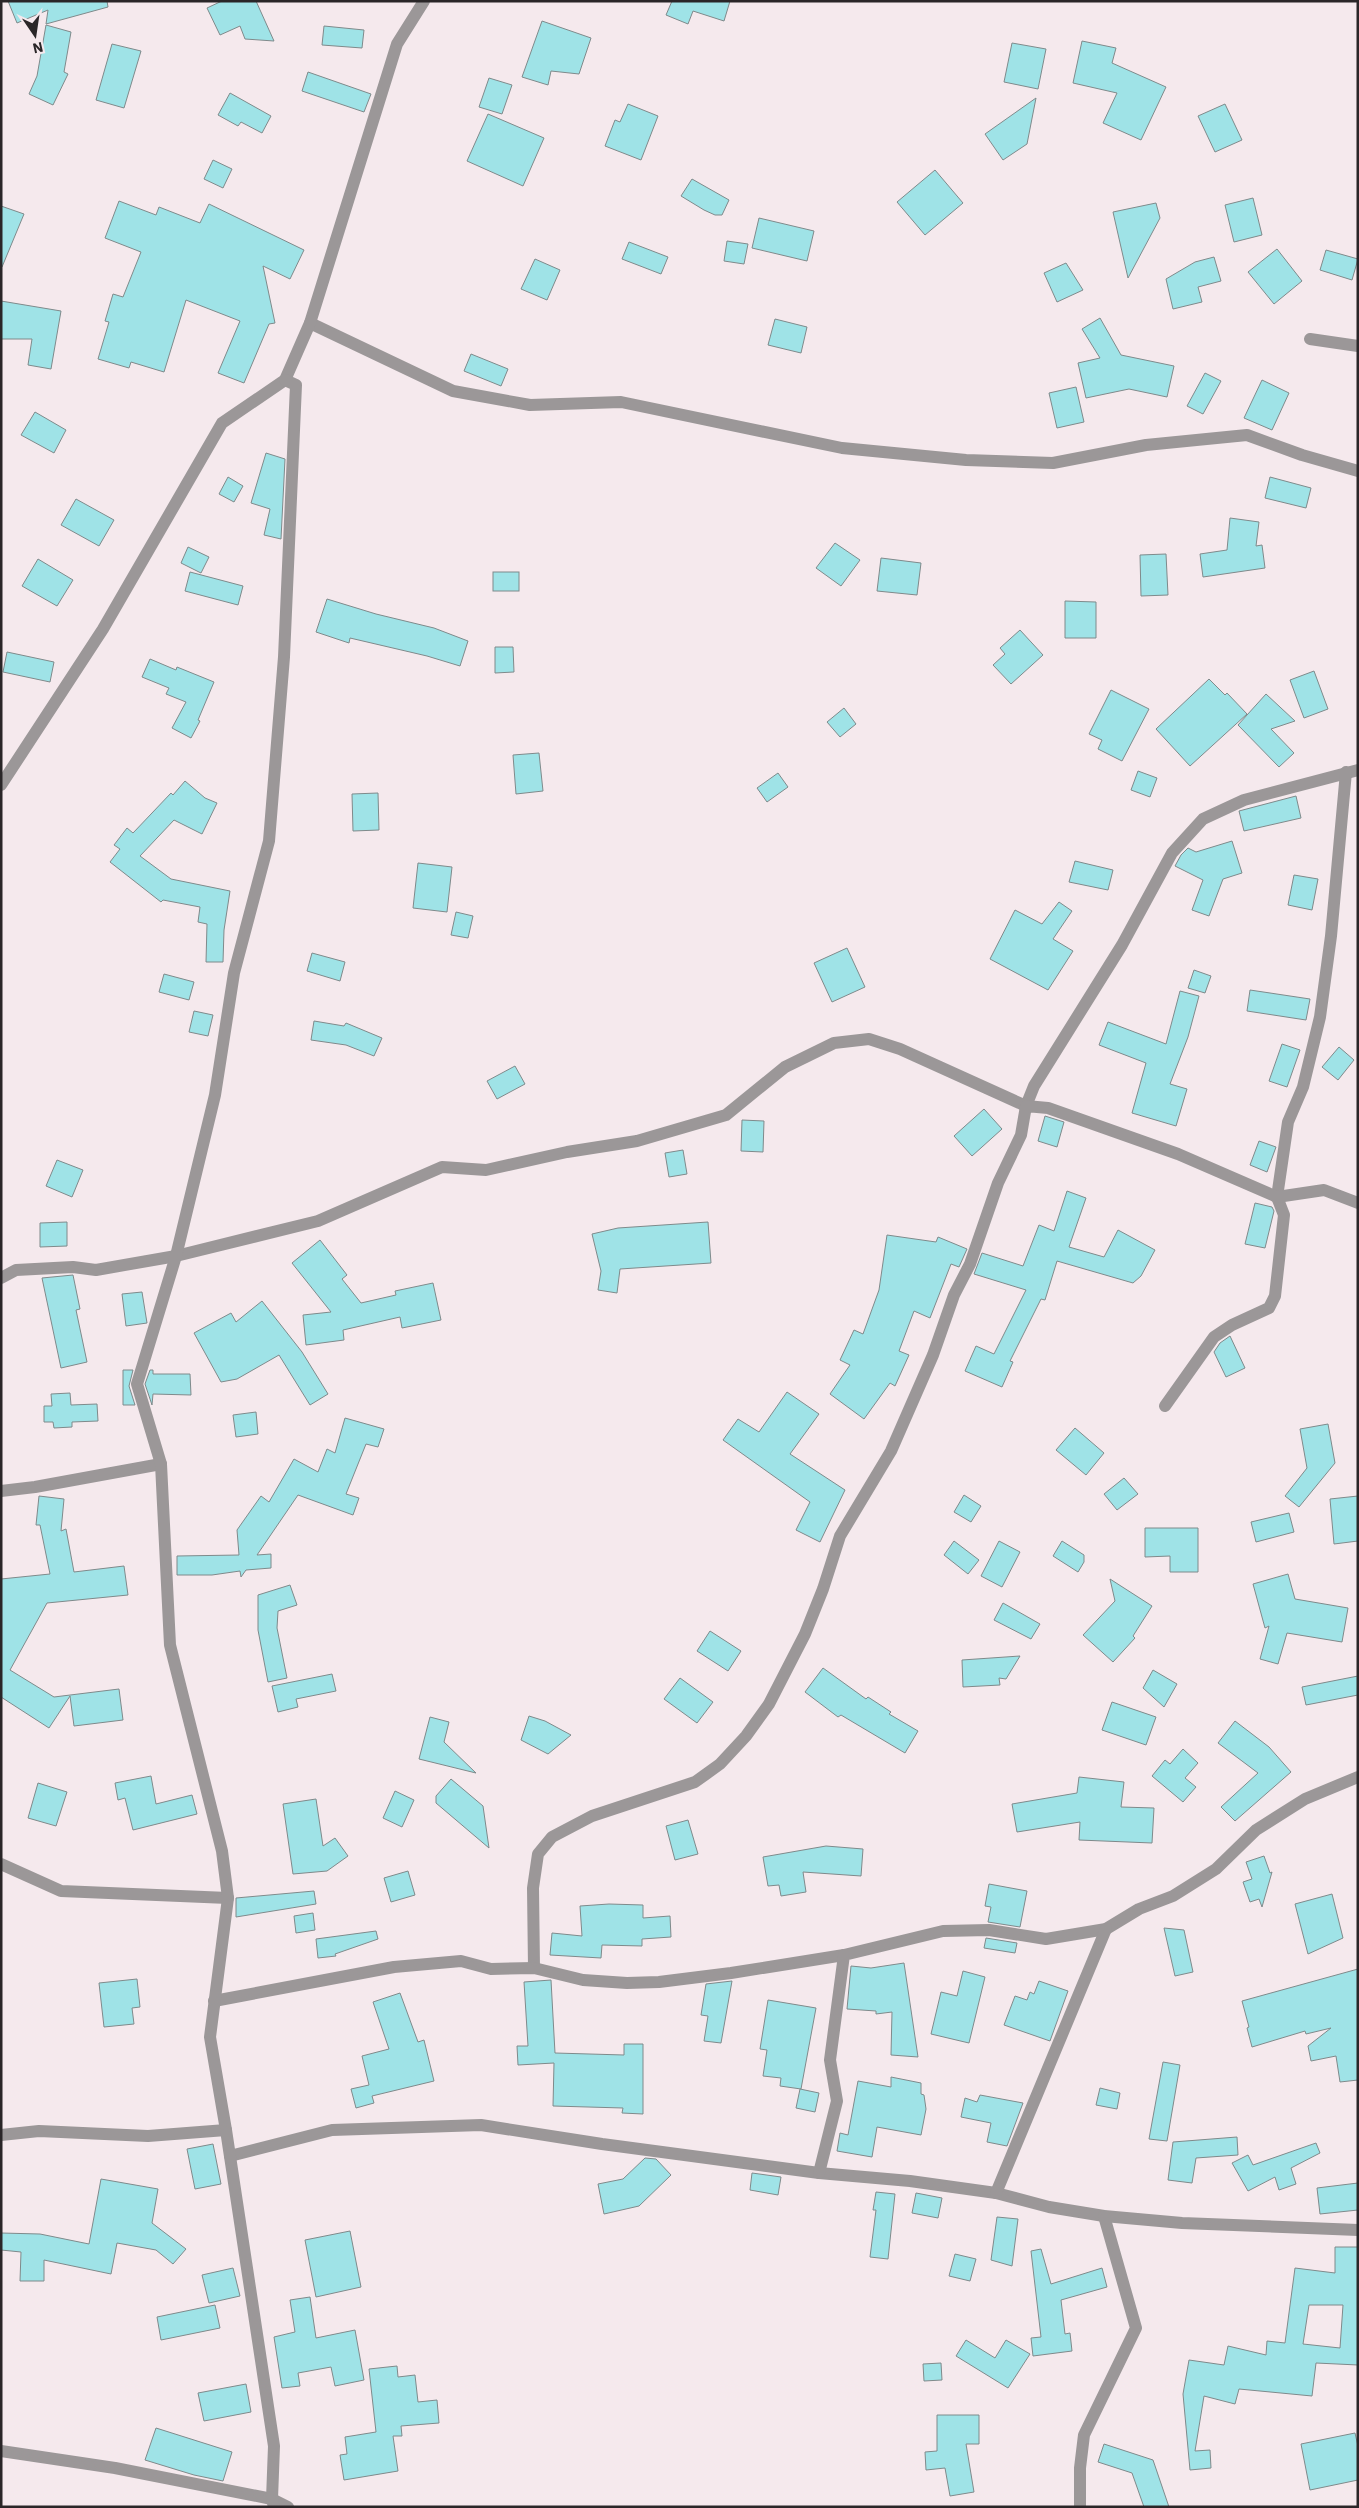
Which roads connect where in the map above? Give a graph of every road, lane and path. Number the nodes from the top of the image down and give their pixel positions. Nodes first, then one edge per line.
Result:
1 (424, 1) edge
2 (310, 323) junction
3 (1310, 339) dead end
4 (1358, 346) edge
5 (284, 380) junction
6 (1358, 470) edge
7 (1352, 771) edge
8 (1, 785) edge
9 (1026, 1106) junction
10 (1277, 1197) junction
11 (1358, 1203) edge
12 (176, 1256) junction
13 (1, 1278) edge
14 (1165, 1406) dead end
15 (161, 1464) junction
16 (1, 1490) edge
17 (1358, 1777) edge
18 (1, 1864) edge
19 (228, 1898) junction
20 (1106, 1929) junction
21 (844, 1955) junction
22 (534, 1968) junction
23 (214, 2001) junction
24 (226, 2130) junction
25 (1, 2135) edge
26 (230, 2156) junction
27 (819, 2173) junction
28 (996, 2193) junction
29 (1104, 2216) junction
30 (1358, 2230) edge
31 (1, 2451) edge
32 (273, 2503) edge
33 (288, 2507) edge
34 (1080, 2507) edge

1 - 2 street
2 - 5 street
2 - 6 street
3 - 4 street
5 - 8 street
5 - 12 street
7 - 9 street
7 - 10 street
9 - 10 street
9 - 12 street
9 - 22 street
10 - 11 street
10 - 14 street
12 - 13 street
12 - 15 street
15 - 16 street
15 - 19 street
17 - 20 street
18 - 19 street
19 - 23 street
20 - 21 street
20 - 28 street
21 - 22 street
21 - 27 street
22 - 23 street
23 - 24 street
24 - 25 street
24 - 26 street
26 - 27 street
26 - 32 street
27 - 28 street
28 - 29 street
29 - 30 street
29 - 34 street
31 - 32 street
32 - 33 street

